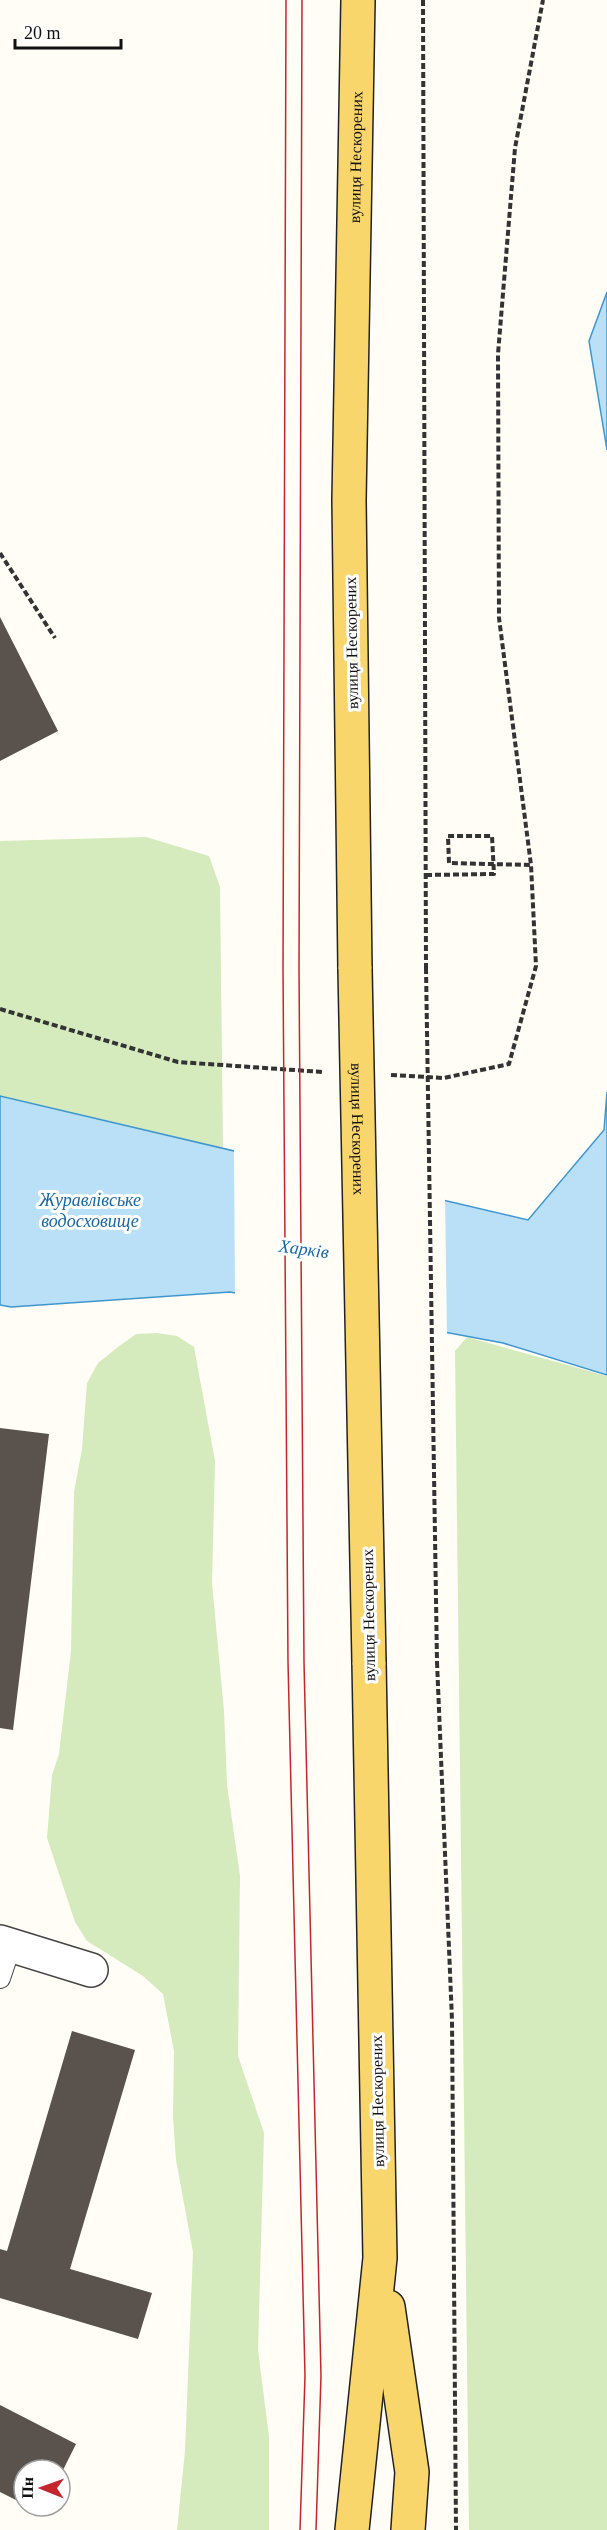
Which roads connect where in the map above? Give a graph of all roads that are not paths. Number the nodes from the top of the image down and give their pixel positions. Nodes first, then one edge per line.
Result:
1 (358, 0) edge
2 (5, 1943) edge
3 (91, 1970) dead end
4 (0, 1978) edge
5 (380, 2258) junction
6 (360, 2472) junction
7 (412, 2472) junction
8 (352, 2530) edge
9 (363, 2530) edge
10 (408, 2530) edge
11 (419, 2530) edge

1 - 5 main road, вулиця Нескорених, bridge
2 - 3 street
2 - 4 lane
5 - 6 main road, вулиця Нескорених
5 - 7 main road, вулиця Нескорених
6 - 8 main road, вулиця Нескорених
6 - 9 main road
7 - 10 main road, вулиця Нескорених
7 - 11 main road

